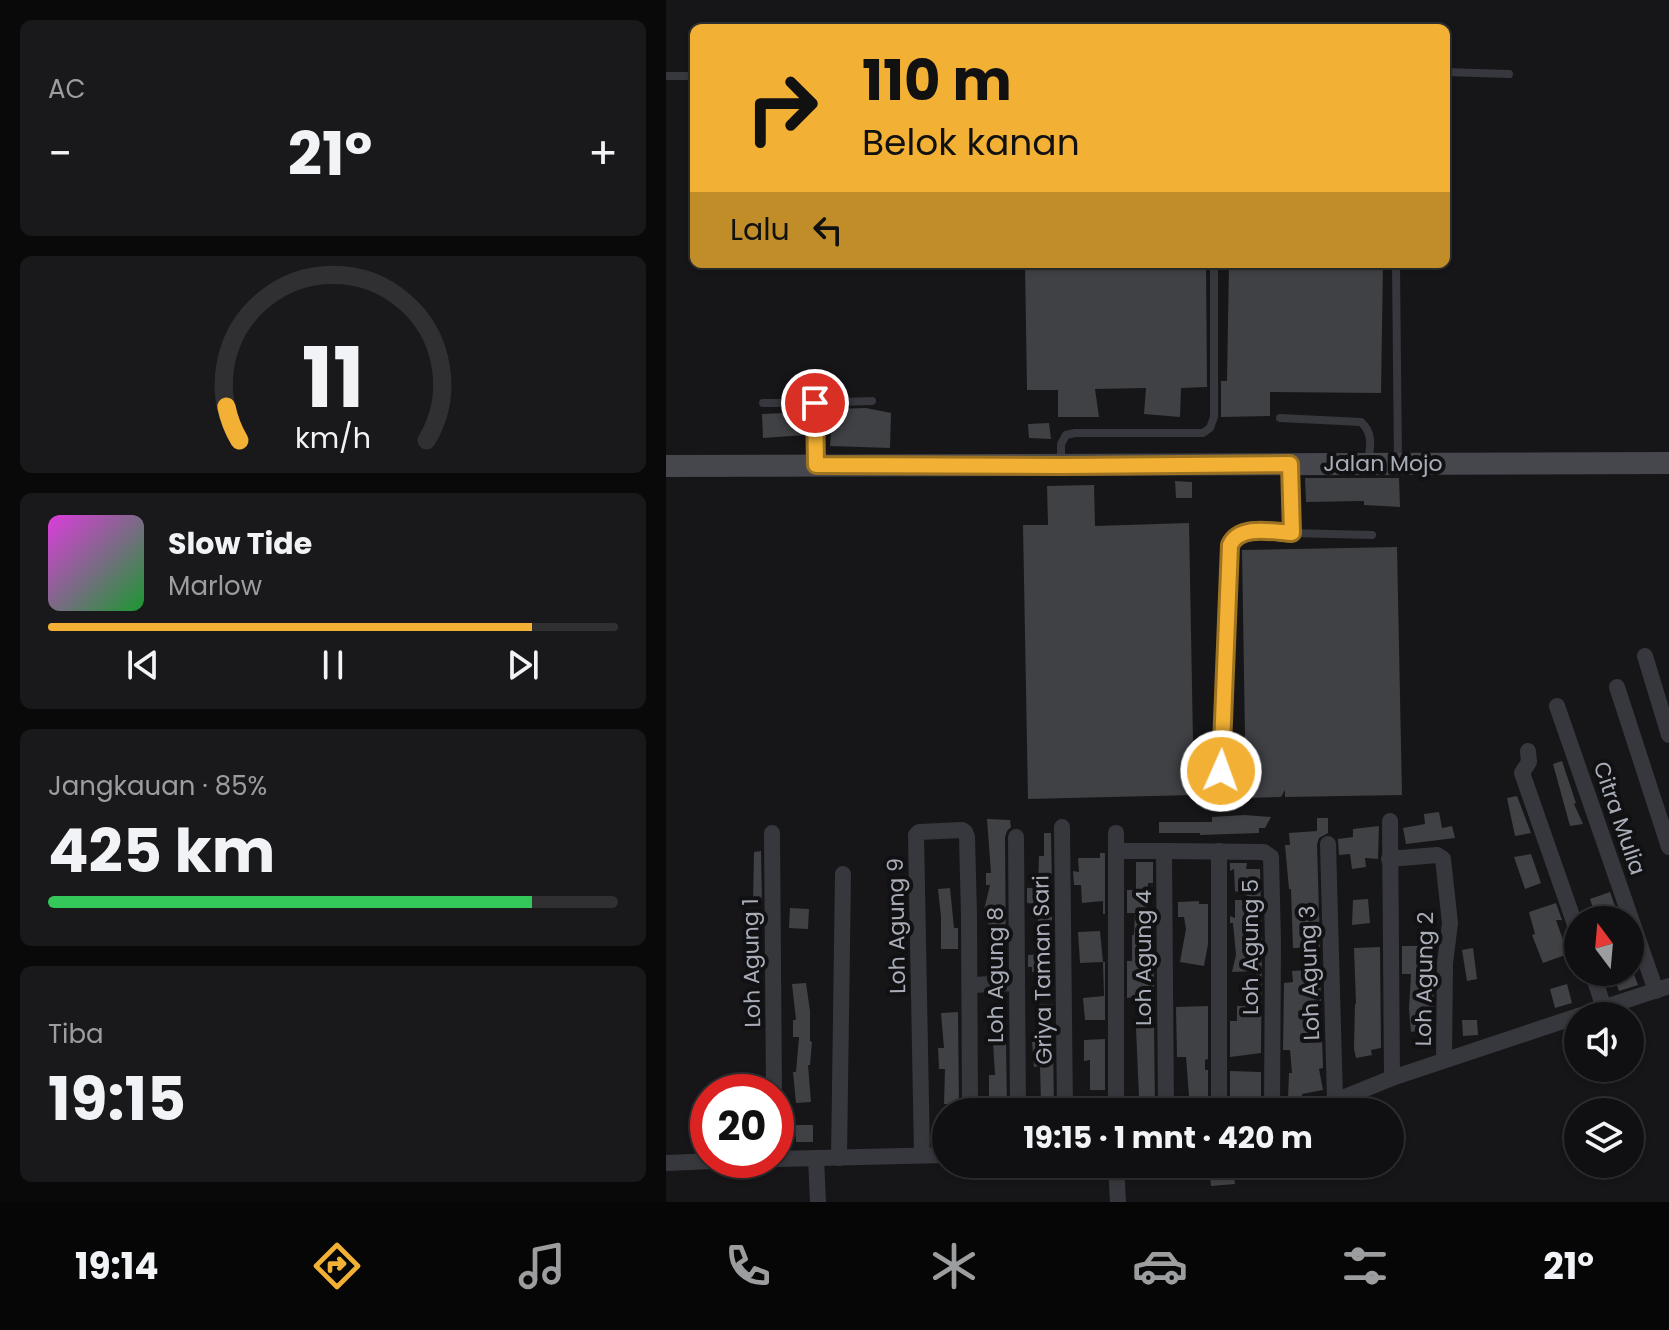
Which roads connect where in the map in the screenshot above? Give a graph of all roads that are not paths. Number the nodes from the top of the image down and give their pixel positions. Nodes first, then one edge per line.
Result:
1 (1450, 72) edge
2 (1509, 74) dead end
3 (666, 76) edge
4 (690, 76) edge
5 (1214, 268) edge
6 (1396, 268) edge
7 (872, 401) dead end
8 (763, 403) dead end
9 (815, 403) junction
10 (1280, 418) dead end
11 (1398, 463) junction
12 (1669, 463) edge
13 (1290, 464) junction
14 (1368, 464) junction
15 (816, 465) junction
16 (666, 466) edge
17 (1061, 466) junction
18 (1292, 533) junction
19 (1372, 535) dead end
20 (1645, 656) dead end
21 (1617, 687) dead end
22 (1557, 706) dead end
23 (1669, 735) edge
24 (1528, 751) dead end
25 (1221, 771) dead end
26 (1390, 821) dead end
27 (1062, 827) dead end
28 (772, 833) dead end
29 (1016, 837) dead end
30 (1328, 844) dead end
31 (1669, 847) edge
32 (1164, 851) junction
33 (1219, 851) junction
34 (1389, 859) junction
35 (843, 874) dead end
36 (1569, 906) edge
37 (1017, 983) junction
38 (970, 985) junction
39 (1662, 988) edge
40 (1621, 1002) edge
41 (1564, 1021) edge
42 (1444, 1060) junction
43 (774, 1074) edge
44 (1392, 1078) junction
45 (970, 1098) edge
46 (1018, 1098) edge
47 (1065, 1098) edge
48 (1116, 1098) edge
49 (1166, 1098) edge
50 (1219, 1098) edge
51 (1272, 1098) edge
52 (1335, 1098) edge
53 (1340, 1098) edge
54 (922, 1155) junction
55 (932, 1155) edge
56 (816, 1158) junction
57 (839, 1158) junction
58 (794, 1159) edge
59 (690, 1162) edge
60 (666, 1163) edge
61 (1117, 1178) edge
62 (818, 1202) edge
63 (1118, 1202) edge

1 - 2 lane
3 - 4 lane
5 - 17 lane
6 - 11 lane
7 - 9 lane
8 - 9 lane
9 - 15 lane
10 - 14 lane
11 - 12 street, Jalan Mojo
11 - 14 street, Jalan Mojo
13 - 14 street, Jalan Mojo
13 - 17 street, Jalan Mojo
13 - 18 lane
15 - 16 street, Jalan Mojo
15 - 17 street, Jalan Mojo
18 - 19 lane
18 - 25 lane
20 - 23 street
21 - 31 street
22 - 39 street, Citra Mulia
24 - 36 street
26 - 34 street, Loh Agung 2
27 - 47 street, Griya Taman Sari
28 - 43 street, Loh Agung 1
29 - 37 street, Loh Agung 8
30 - 52 street, Loh Agung 3
32 - 33 street
32 - 48 street, Loh Agung 4
32 - 49 street, Loh Agung 4
33 - 50 street, Loh Agung 5
33 - 51 street, Loh Agung 5
34 - 42 street, Loh Agung 2
34 - 44 street, Loh Agung 2
35 - 57 street
37 - 38 street
37 - 46 street, Loh Agung 8
38 - 45 street, Loh Agung 9
38 - 54 street, Loh Agung 9
39 - 40 street
41 - 42 street
42 - 44 street
44 - 53 street
54 - 55 street
54 - 57 street
56 - 57 street
56 - 58 street
56 - 62 street
59 - 60 street
61 - 63 street

